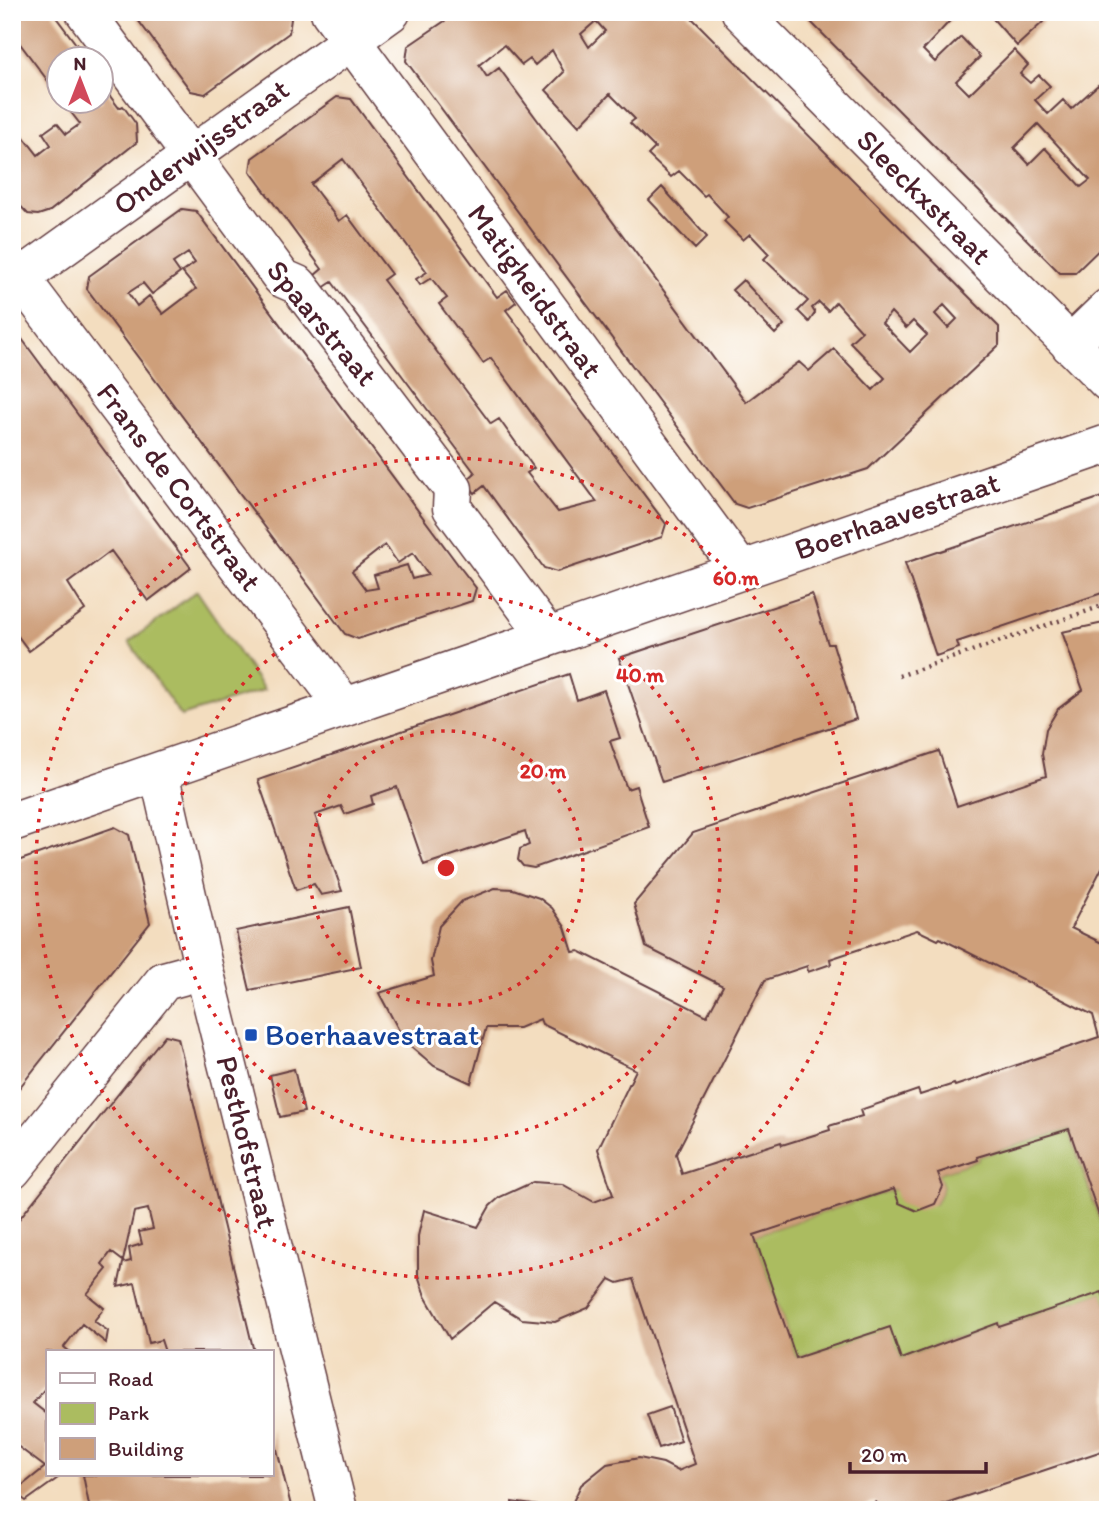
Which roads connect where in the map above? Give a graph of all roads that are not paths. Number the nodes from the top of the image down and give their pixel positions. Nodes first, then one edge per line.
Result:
1 (85, 12) edge
2 (391, 12) edge
3 (741, 12) edge
4 (340, 26) edge
5 (191, 154) junction
6 (15, 276) edge
7 (1108, 307) edge
8 (1070, 345) junction
9 (1108, 382) edge
10 (1108, 444) edge
11 (740, 569) junction
12 (548, 637) junction
13 (345, 707) junction
14 (159, 773) junction
15 (12, 822) edge
16 (204, 970) junction
17 (12, 1170) edge
18 (338, 1510) edge

1 - 5 street, Spaarstraat
2 - 4 street, Onderwijsstraat
3 - 8 street, Sleeckxstraat
4 - 5 street, Onderwijsstraat
4 - 11 street, Matigheidstraat
5 - 6 street, Onderwijsstraat
5 - 12 street, Spaarstraat
6 - 13 street, Frans de Cortstraat
7 - 8 street
8 - 9 street, Sleeckxstraat
10 - 11 street, Boerhaavestraat
11 - 12 street, Boerhaavestraat
12 - 13 street, Boerhaavestraat
13 - 14 street, Boerhaavestraat
14 - 15 street, Boerhaavestraat
14 - 16 street, Pesthofstraat
16 - 17 street
16 - 18 street, Pesthofstraat

